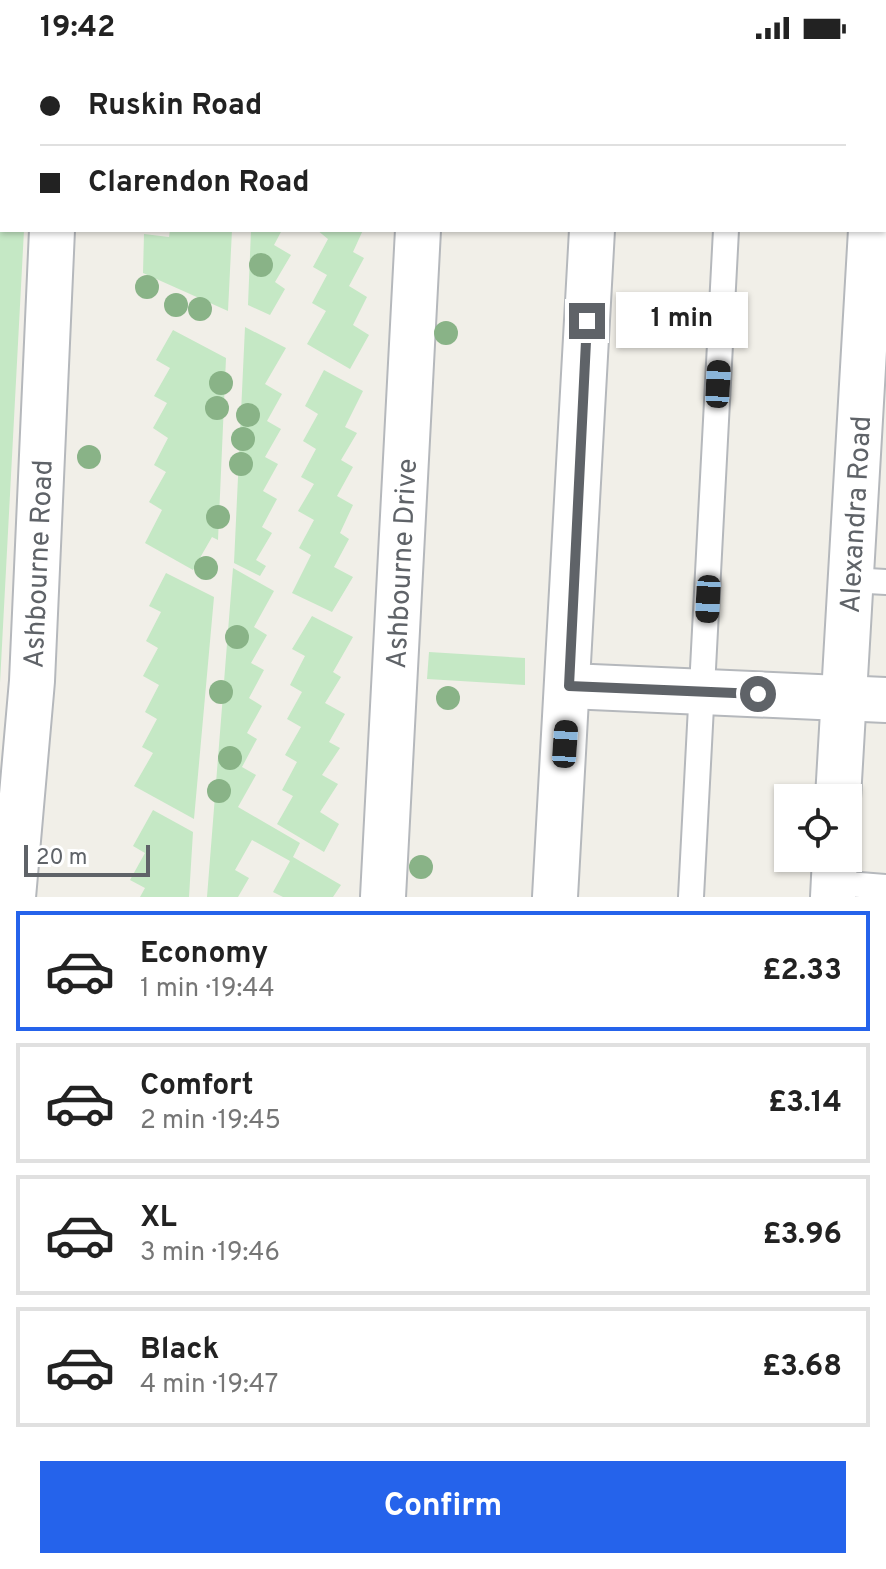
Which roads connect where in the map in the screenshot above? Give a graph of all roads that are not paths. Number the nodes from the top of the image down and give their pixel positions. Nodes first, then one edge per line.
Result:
1 (52, 232) edge
2 (418, 232) edge
3 (592, 232) edge
4 (726, 232) edge
5 (871, 232) edge
6 (874, 378) edge
7 (868, 581) edge
8 (569, 686) junction
9 (702, 691) junction
10 (843, 697) junction
11 (886, 700) edge
12 (839, 784) edge
13 (834, 879) edge
14 (886, 887) edge
15 (13, 897) edge
16 (383, 897) edge
17 (555, 897) edge
18 (691, 897) edge

1 - 15 street, Ashbourne Road
2 - 16 street, Ashbourne Drive
3 - 8 street
4 - 9 lane
5 - 6 street, Alexandra Road
6 - 7 street, Alexandra Road
7 - 10 street, Alexandra Road
8 - 9 street
8 - 17 street
9 - 10 street
9 - 18 lane
10 - 11 street
10 - 12 street, Alexandra Road
13 - 14 lane

